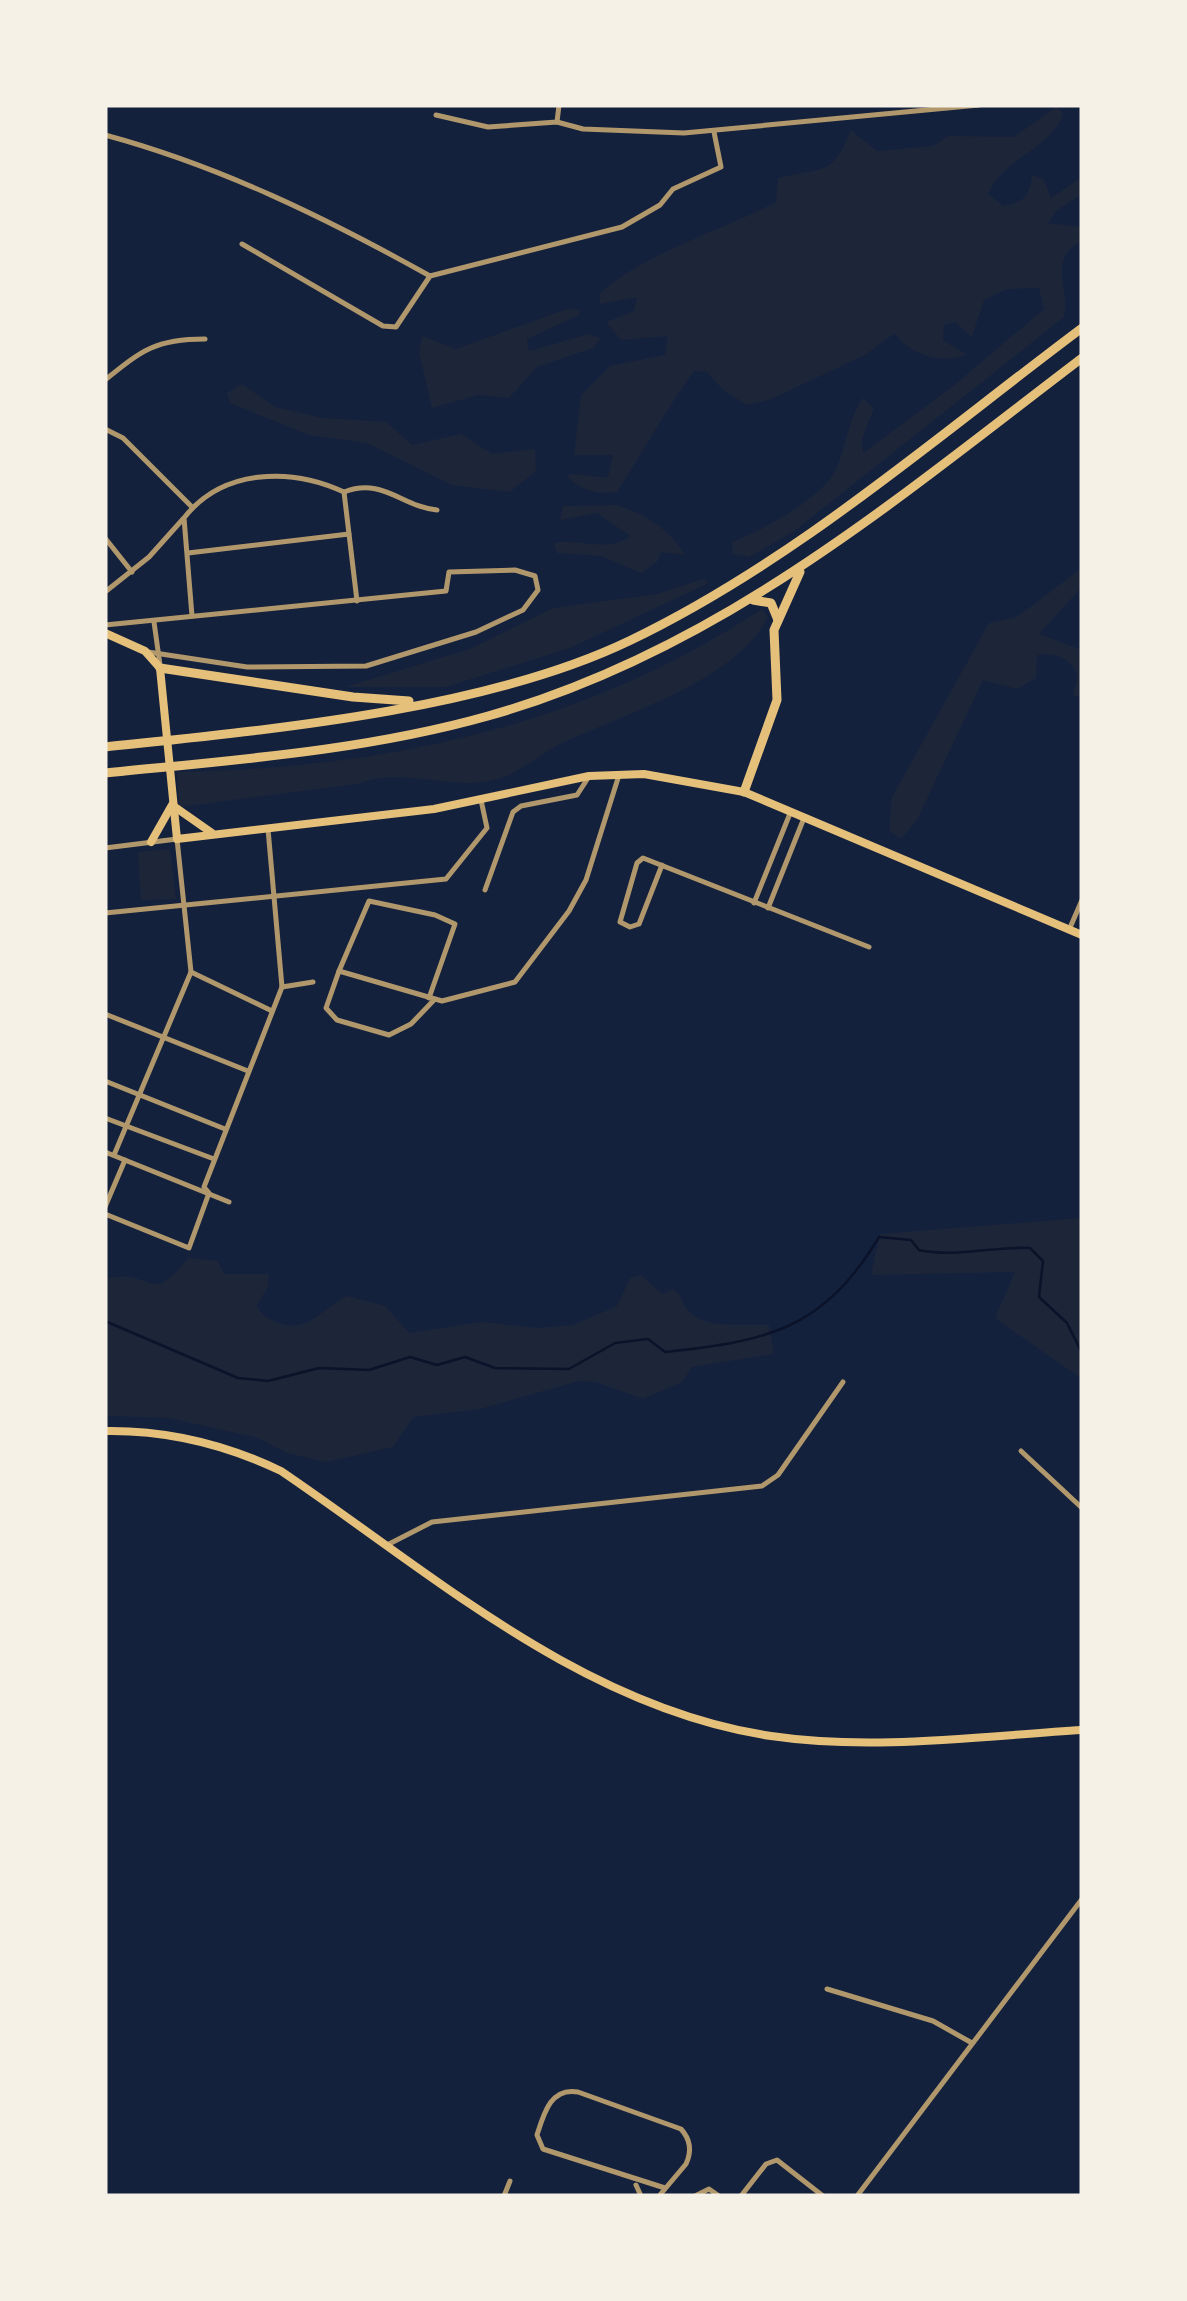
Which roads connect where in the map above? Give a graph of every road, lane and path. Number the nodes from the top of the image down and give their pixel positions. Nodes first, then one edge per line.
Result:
1 (559, 105) edge
2 (978, 105) edge
3 (436, 116) dead end
4 (557, 122) junction
5 (714, 132) junction
6 (105, 135) edge
7 (242, 244) dead end
8 (430, 276) junction
9 (1082, 328) edge
10 (204, 338) dead end
11 (1082, 358) edge
12 (105, 380) edge
13 (105, 429) edge
14 (344, 492) junction
15 (192, 507) junction
16 (437, 510) dead end
17 (184, 518) junction
18 (348, 534) junction
19 (105, 538) edge
20 (187, 553) junction
21 (800, 571) junction
22 (132, 572) junction
23 (105, 592) edge
24 (357, 600) junction
25 (750, 600) junction
26 (192, 616) junction
27 (154, 620) junction
28 (778, 620) junction
29 (105, 629) edge
30 (146, 652) junction
31 (160, 654) junction
32 (160, 668) junction
33 (427, 702) junction
34 (105, 747) edge
35 (105, 773) edge
36 (620, 773) junction
37 (589, 776) junction
38 (744, 792) junction
39 (481, 799) junction
40 (172, 804) junction
41 (791, 812) junction
42 (804, 817) junction
43 (268, 828) junction
44 (216, 834) junction
45 (176, 839) junction
46 (152, 842) junction
47 (105, 848) edge
48 (662, 866) junction
49 (485, 890) dead end
50 (276, 894) junction
51 (1082, 900) edge
52 (182, 902) junction
53 (754, 903) junction
54 (768, 908) junction
55 (105, 913) edge
56 (1069, 930) junction
57 (1082, 936) edge
58 (868, 947) dead end
59 (339, 971) junction
60 (191, 972) junction
61 (312, 982) dead end
62 (282, 987) junction
63 (431, 999) junction
64 (272, 1011) junction
65 (105, 1014) edge
66 (163, 1036) junction
67 (248, 1071) junction
68 (105, 1081) edge
69 (142, 1094) junction
70 (105, 1118) edge
71 (128, 1127) junction
72 (225, 1129) junction
73 (105, 1152) edge
74 (114, 1155) junction
75 (214, 1159) junction
76 (125, 1160) junction
77 (209, 1193) junction
78 (230, 1202) dead end
79 (105, 1211) edge
80 (843, 1382) dead end
81 (105, 1431) edge
82 (1022, 1451) dead end
83 (1082, 1508) edge
84 (389, 1544) junction
85 (1082, 1730) edge
86 (1082, 1899) edge
87 (827, 1989) dead end
88 (972, 2043) junction
89 (510, 2181) dead end
90 (634, 2182) junction
91 (666, 2188) junction
92 (504, 2196) edge
93 (641, 2196) edge
94 (659, 2196) edge
95 (696, 2196) edge
96 (718, 2196) edge
97 (741, 2196) edge
98 (823, 2196) edge
99 (857, 2196) edge

1 - 4 street
2 - 5 street
3 - 4 street
4 - 5 street
5 - 8 street
6 - 8 street
7 - 8 street
9 - 33 highway
10 - 12 street
11 - 21 highway
13 - 15 street
14 - 15 street
14 - 16 street
14 - 18 street
15 - 17 street
17 - 20 street
17 - 22 street
18 - 20 street
18 - 24 street
19 - 22 street
20 - 26 street
21 - 25 highway
21 - 28 highway
22 - 23 street
24 - 26 street
24 - 31 street
25 - 28 highway
25 - 35 highway
26 - 27 street
27 - 29 street
27 - 31 street
28 - 38 highway
29 - 30 main road
30 - 31 street
30 - 32 main road
31 - 32 street
32 - 33 highway
32 - 40 main road
33 - 34 highway
36 - 37 main road
36 - 38 main road
36 - 63 street
37 - 39 main road
37 - 49 street
38 - 41 main road
39 - 43 main road
39 - 50 street
40 - 44 main road
40 - 45 main road
40 - 46 main road
41 - 42 main road
41 - 53 street
42 - 54 street
42 - 56 main road
43 - 44 main road
43 - 50 street
44 - 45 main road
45 - 46 street
45 - 52 street
46 - 47 street
48 - 48 street
48 - 53 street
50 - 52 street
50 - 62 street
51 - 56 street
52 - 55 street
52 - 60 street
53 - 54 street
54 - 58 street
56 - 57 main road
59 - 63 street
59 - 63 street
59 - 63 street
60 - 64 street
60 - 66 street
61 - 62 street
62 - 64 street
64 - 67 street
65 - 66 street
66 - 67 street
66 - 69 street
67 - 72 street
68 - 69 street
69 - 71 street
69 - 72 street
70 - 71 street
71 - 74 street
71 - 75 street
72 - 75 street
73 - 74 street
74 - 76 street
75 - 77 street
76 - 77 street
76 - 79 street
77 - 78 street
77 - 79 street
80 - 84 street
81 - 84 main road
82 - 83 street
84 - 85 main road
86 - 88 street
87 - 88 street
88 - 99 street
89 - 92 street
90 - 91 street
90 - 91 street
90 - 93 street
91 - 94 street
95 - 96 street
97 - 98 street

